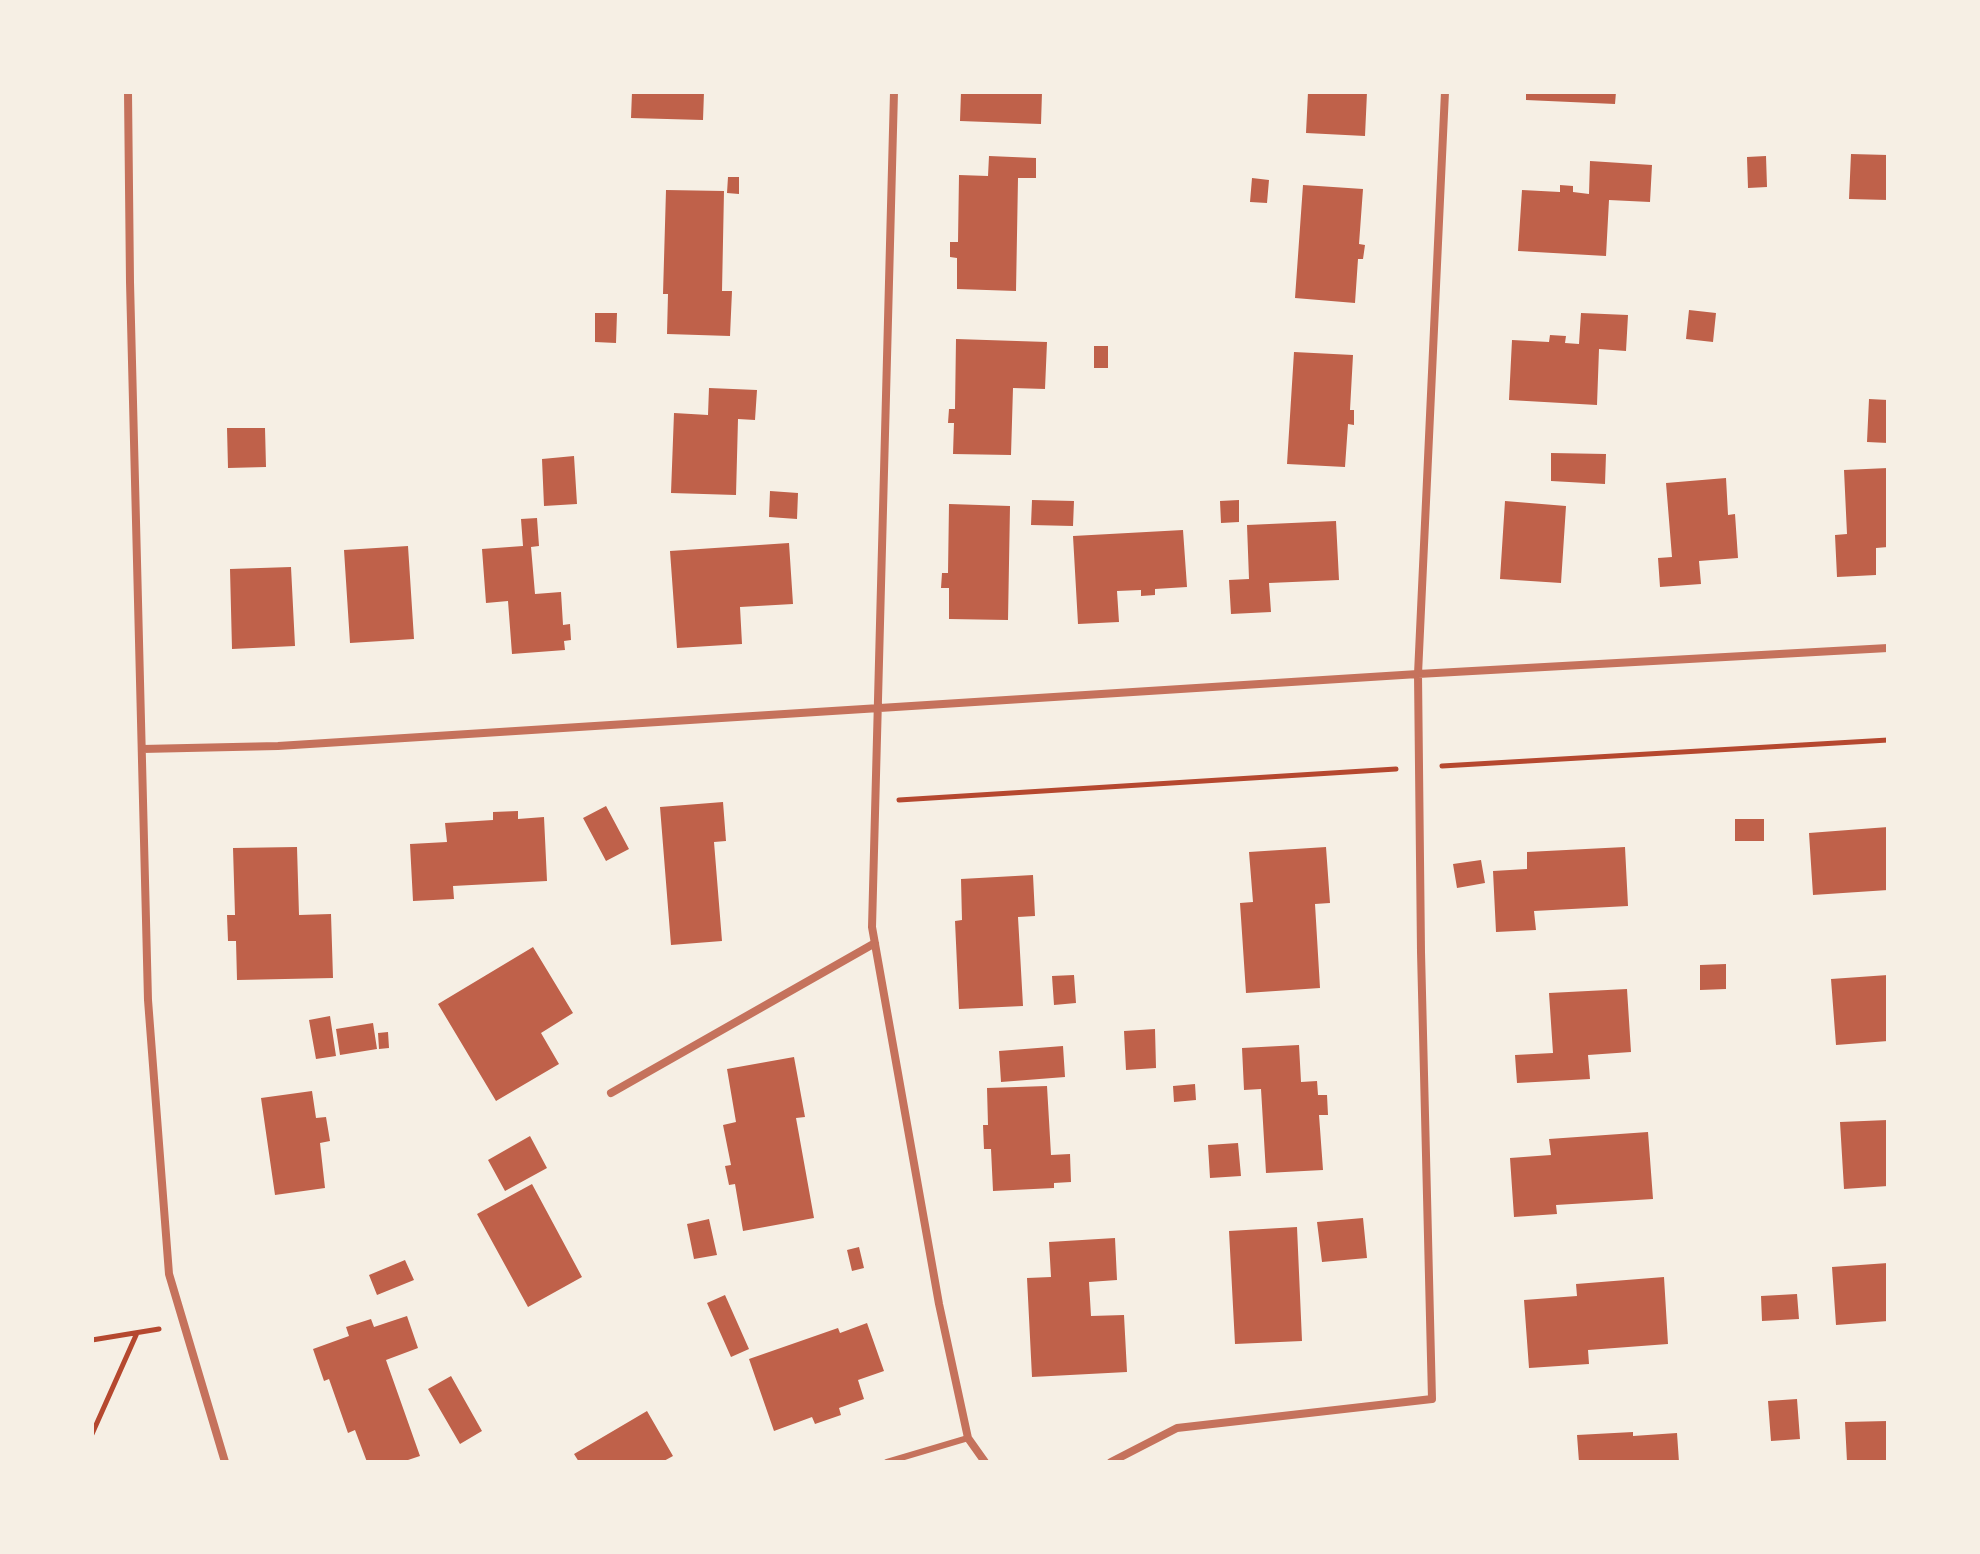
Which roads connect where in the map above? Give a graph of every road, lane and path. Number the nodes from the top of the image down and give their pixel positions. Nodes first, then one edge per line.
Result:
1 (128, 92) edge
2 (894, 92) edge
3 (1445, 92) edge
4 (1888, 648) edge
5 (1418, 674) junction
6 (877, 707) junction
7 (1888, 740) edge
8 (142, 749) junction
9 (1419, 767) junction
10 (875, 801) junction
11 (875, 943) junction
12 (611, 1093) dead end
13 (184, 1325) junction
14 (137, 1333) junction
15 (92, 1340) edge
16 (92, 1434) edge
17 (968, 1438) junction
18 (225, 1462) edge
19 (887, 1462) edge
20 (985, 1462) edge
21 (1111, 1462) edge

1 - 8 street
2 - 6 street
3 - 5 street
4 - 5 street
5 - 6 street
5 - 9 street
6 - 8 street
6 - 10 street
7 - 9 path
8 - 13 street
9 - 10 path
9 - 21 street
10 - 11 street
11 - 12 street
11 - 17 street
13 - 14 path
13 - 18 street
14 - 15 path
14 - 16 path
17 - 19 lane
17 - 20 street

